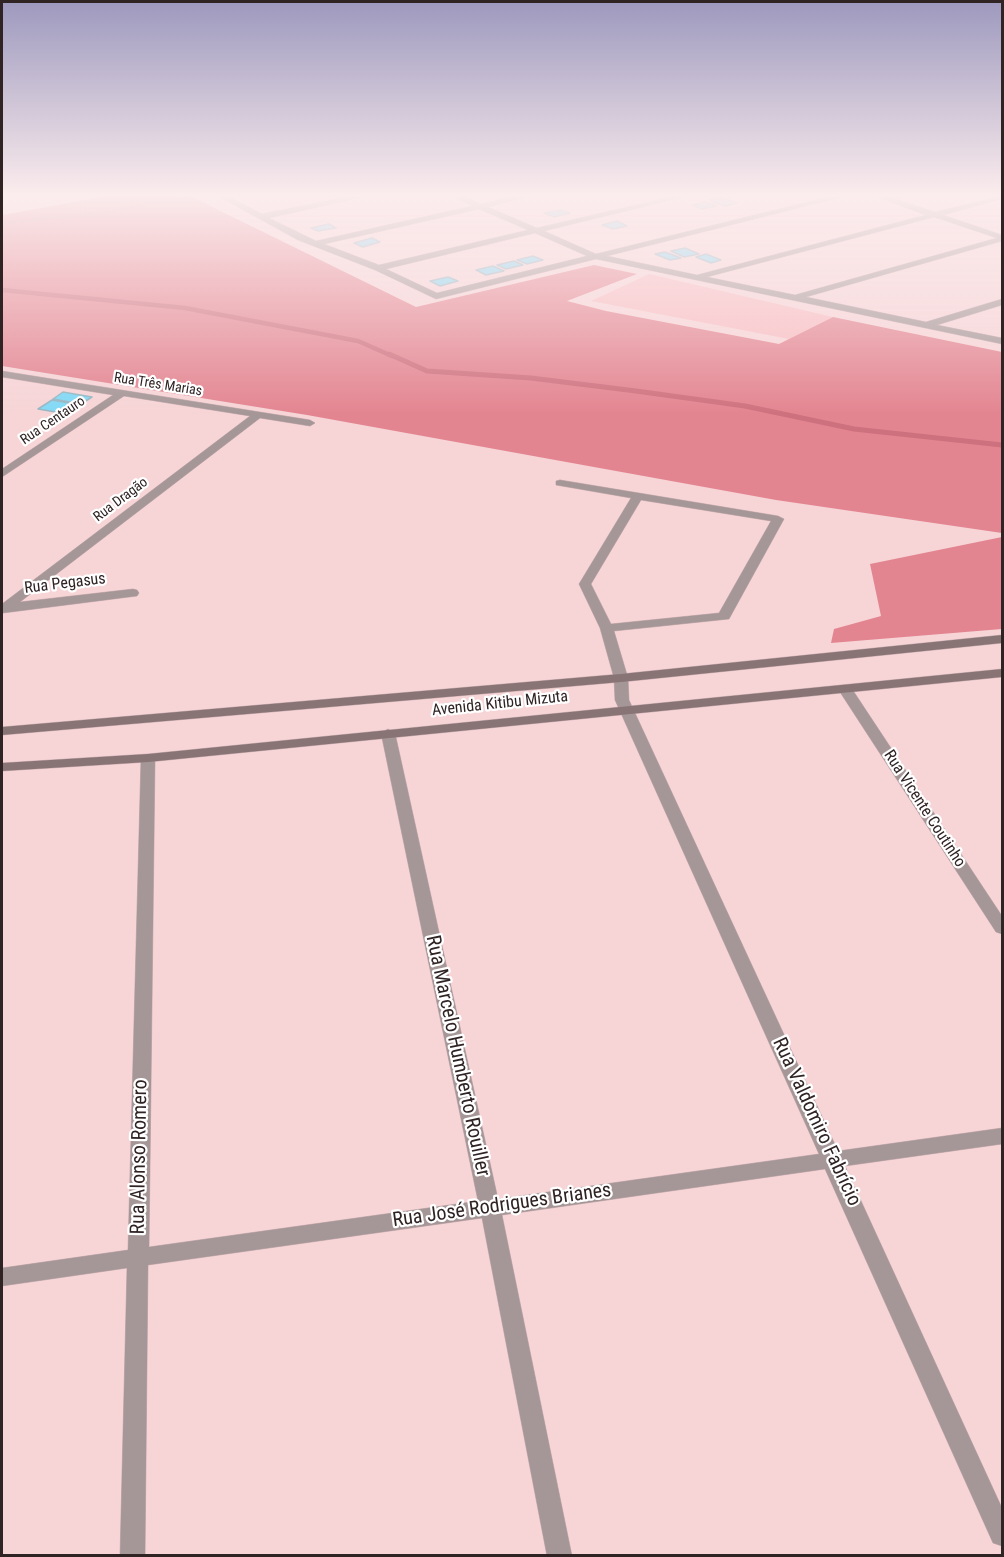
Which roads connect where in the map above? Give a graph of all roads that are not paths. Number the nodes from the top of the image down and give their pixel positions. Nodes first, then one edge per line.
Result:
1 (379, 269) edge
2 (544, 269) edge
3 (655, 269) edge
4 (727, 269) edge
5 (896, 269) edge
6 (695, 277) junction
7 (795, 298) junction
8 (1002, 302) edge
9 (926, 325) junction
10 (1002, 341) edge
11 (2, 374) edge
12 (122, 393) junction
13 (258, 415) junction
14 (310, 423) dead end
15 (2, 474) edge
16 (560, 483) dead end
17 (638, 496) junction
18 (133, 592) dead end
19 (2, 609) edge
20 (607, 628) junction
21 (1002, 639) edge
22 (1002, 673) edge
23 (621, 678) junction
24 (845, 689) junction
25 (627, 710) junction
26 (2, 731) edge
27 (388, 733) junction
28 (148, 758) junction
29 (2, 767) edge
30 (1002, 928) edge
31 (1002, 1136) edge
32 (834, 1160) junction
33 (489, 1208) junction
34 (138, 1257) junction
35 (2, 1277) edge
36 (1002, 1534) edge
37 (132, 1556) edge
38 (560, 1556) edge

1 - 2 street
3 - 6 street
4 - 6 street
5 - 7 street
6 - 7 street
7 - 9 street
8 - 9 street
9 - 10 street
11 - 12 street, Rua Três Marias
12 - 13 street, Rua Três Marias
12 - 15 street, Rua Centauro
13 - 14 street, Rua Três Marias
13 - 19 street, Rua Dragão
16 - 17 street
17 - 20 street, Rua Valdomiro Fabrício
17 - 20 street
18 - 19 street, Rua Pegasus
20 - 23 street, Rua Valdomiro Fabrício
21 - 23 street
22 - 24 street, Avenida Kitibu Mizuta
23 - 25 street, Rua Valdomiro Fabrício
23 - 26 street
24 - 25 street, Avenida Kitibu Mizuta
24 - 30 street, Rua Vicente Coutinho
25 - 27 street, Avenida Kitibu Mizuta
25 - 32 street, Rua Valdomiro Fabrício
27 - 28 street, Avenida Kitibu Mizuta
27 - 33 street, Rua Marcelo Humberto Rouiller
28 - 29 street, Avenida Kitibu Mizuta
28 - 34 street, Rua Alonso Romero
31 - 32 street, Rua José Rodrigues Brianes
32 - 33 street, Rua José Rodrigues Brianes
32 - 36 street, Rua Valdomiro Fabrício
33 - 34 street, Rua José Rodrigues Brianes
33 - 38 street, Rua Marcelo Humberto Rouiller
34 - 35 street, Rua José Rodrigues Brianes
34 - 37 street, Rua Alonso Romero

